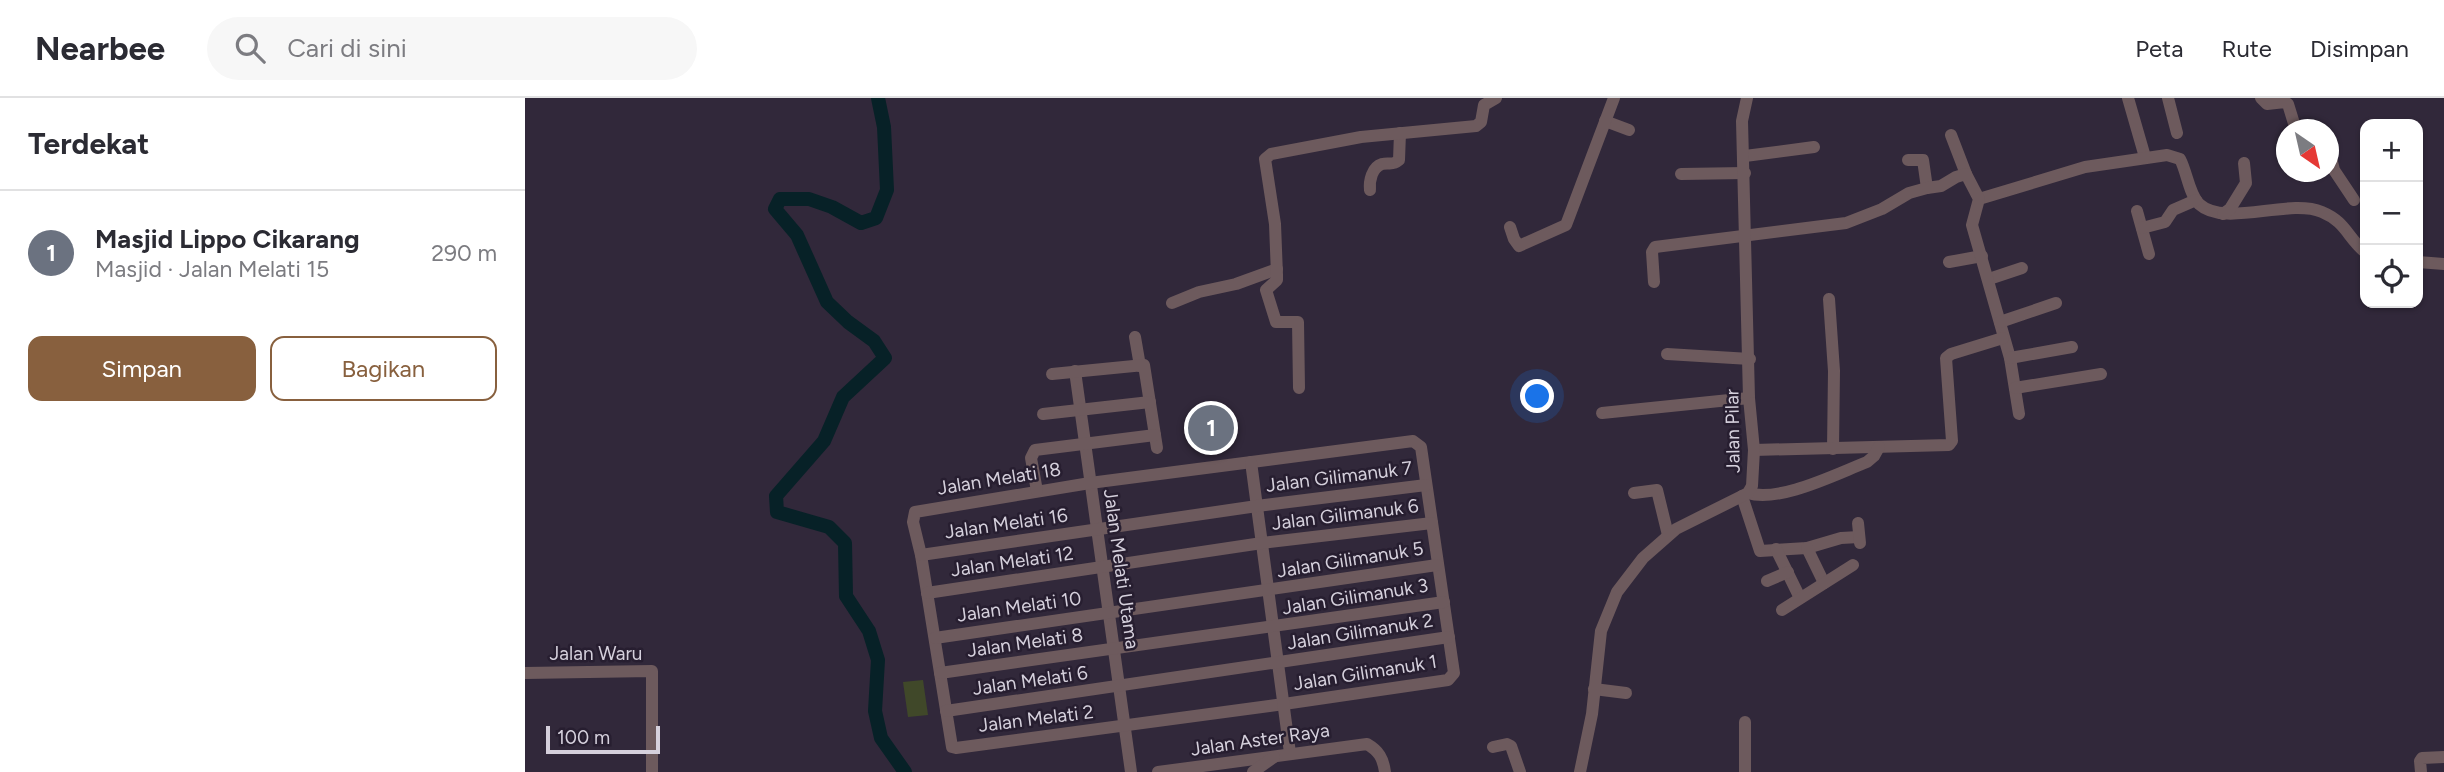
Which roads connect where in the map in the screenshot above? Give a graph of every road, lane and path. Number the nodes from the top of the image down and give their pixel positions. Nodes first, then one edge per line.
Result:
1 (1496, 98) edge
2 (1614, 98) edge
3 (1739, 98) edge
4 (1747, 98) edge
5 (2128, 98) edge
6 (2168, 98) edge
7 (2261, 98) edge
8 (2293, 119) edge
9 (1605, 121) junction
10 (1629, 130) dead end
11 (1401, 133) junction
12 (2177, 133) dead end
13 (1951, 135) dead end
14 (1814, 147) dead end
15 (1745, 156) junction
16 (2145, 157) junction
17 (1908, 160) dead end
18 (2243, 163) dead end
19 (1745, 173) junction
20 (1681, 174) dead end
21 (1966, 174) junction
22 (2339, 178) edge
23 (1927, 188) junction
24 (1370, 190) dead end
25 (1979, 199) junction
26 (2196, 200) junction
27 (2354, 200) dead end
28 (2137, 211) dead end
29 (2223, 214) junction
30 (1510, 227) dead end
31 (2142, 228) junction
32 (1747, 234) junction
33 (2360, 246) edge
34 (2149, 254) dead end
35 (1982, 256) junction
36 (1948, 262) dead end
37 (2423, 262) edge
38 (2444, 264) edge
39 (2022, 268) dead end
40 (1277, 269) junction
41 (1989, 279) junction
42 (1654, 282) dead end
43 (1829, 299) dead end
44 (1172, 303) dead end
45 (2056, 303) dead end
46 (2000, 322) junction
47 (1135, 337) dead end
48 (2003, 338) junction
49 (2072, 347) dead end
50 (1667, 354) dead end
51 (2010, 358) junction
52 (1750, 359) junction
53 (1142, 366) junction
54 (1075, 372) junction
55 (1052, 374) dead end
56 (2101, 374) dead end
57 (1299, 388) dead end
58 (2015, 388) junction
59 (1749, 398) junction
60 (1150, 402) junction
61 (1080, 410) junction
62 (1602, 413) dead end
63 (1043, 414) dead end
64 (2019, 414) dead end
65 (1085, 443) junction
66 (1879, 447) junction
67 (1833, 449) junction
68 (1754, 450) junction
69 (1251, 462) junction
70 (1090, 483) junction
71 (1426, 485) junction
72 (1037, 491) junction
73 (1634, 493) dead end
74 (1745, 495) junction
75 (1257, 506) junction
76 (1432, 523) junction
77 (1858, 523) dead end
78 (1097, 529) junction
79 (1668, 535) junction
80 (1262, 544) junction
81 (1776, 548) junction
82 (1809, 552) junction
83 (921, 555) junction
84 (1437, 565) junction
85 (1853, 565) dead end
86 (1103, 567) junction
87 (1787, 572) junction
88 (1767, 581) dead end
89 (1824, 583) junction
90 (1268, 591) junction
91 (927, 593) junction
92 (1800, 598) junction
93 (1444, 602) junction
94 (1781, 610) dead end
95 (1109, 614) junction
96 (1273, 627) junction
97 (1449, 637) junction
98 (935, 638) junction
99 (1114, 650) junction
100 (1278, 664) junction
101 (525, 673) edge
102 (940, 673) junction
103 (1119, 687) junction
104 (1594, 689) junction
105 (1626, 692) dead end
106 (1284, 704) junction
107 (946, 711) junction
108 (1745, 722) dead end
109 (1125, 726) junction
110 (1493, 747) dead end
111 (1290, 753) junction
112 (1274, 757) junction
113 (2444, 757) edge
114 (652, 772) edge
115 (1131, 772) edge
116 (1159, 772) edge
117 (1230, 772) edge
118 (1253, 772) edge
119 (1385, 772) edge
120 (1520, 772) edge
121 (1580, 772) edge
122 (1745, 772) edge
123 (2421, 772) edge

1 - 11 street
2 - 9 street
3 - 4 street
4 - 15 street, Jalan Pilar
5 - 16 street
6 - 12 street
7 - 8 street
9 - 10 street
9 - 30 street
11 - 24 street
11 - 40 street
13 - 21 street
14 - 15 street
15 - 19 street, Jalan Pilar
16 - 25 street
16 - 26 street
17 - 23 street
18 - 29 street
19 - 20 street
19 - 32 street, Jalan Pilar
21 - 23 street
21 - 25 street
22 - 27 street
23 - 32 street
25 - 35 street
26 - 29 street
26 - 31 street
28 - 31 street
29 - 33 street
31 - 34 street
32 - 42 street
32 - 52 street, Jalan Pilar
35 - 36 street
35 - 41 street
37 - 38 street
39 - 41 street
40 - 44 street
40 - 57 street
41 - 46 street
43 - 67 street
45 - 46 street
46 - 48 street
47 - 53 street
48 - 51 street
48 - 66 street
49 - 51 street
50 - 52 street
51 - 58 street
52 - 59 street, Jalan Pilar
53 - 54 street
53 - 60 street
54 - 55 street
54 - 61 street, Jalan Melati Utama
56 - 58 street
58 - 64 street
59 - 62 street
59 - 68 street, Jalan Pilar
60 - 61 street
60 - 65 street
61 - 63 street
61 - 65 street, Jalan Melati Utama
65 - 70 street, Jalan Melati Utama
65 - 72 street
66 - 67 street
66 - 74 street
67 - 68 street
68 - 74 street, Jalan Pilar
69 - 70 street, Jalan Melati 18
69 - 71 street, Jalan Melati 18
69 - 75 street
70 - 72 street, Jalan Melati 18
70 - 78 street, Jalan Melati Utama
71 - 75 street, Jalan Gilimanuk 7
71 - 76 street
72 - 83 street, Jalan Melati 18
73 - 79 street
74 - 79 street, Jalan Pilar
74 - 81 street
75 - 78 street, Jalan Gilimanuk 7
75 - 80 street
76 - 80 street, Jalan Gilimanuk 6
76 - 84 street
77 - 82 street
78 - 83 street, Jalan Melati 16
78 - 86 street, Jalan Melati Utama
79 - 104 street, Jalan Pilar
80 - 86 street, Jalan Gilimanuk 6
80 - 90 street
81 - 82 street
81 - 87 street
82 - 89 street
83 - 91 street
84 - 90 street, Jalan Gilimanuk 5
84 - 93 street
85 - 89 street
86 - 91 street, Jalan Melati 12
86 - 95 street, Jalan Melati Utama
87 - 88 street
87 - 92 street
89 - 92 street
90 - 95 street, Jalan Gilimanuk 5
90 - 96 street
91 - 98 street
92 - 94 street
93 - 96 street, Jalan Gilimanuk 3
93 - 97 street
95 - 98 street, Jalan Melati 10
95 - 99 street, Jalan Melati Utama
96 - 99 street, Jalan Gilimanuk 3
96 - 100 street
97 - 100 street, Jalan Gilimanuk 2
97 - 106 street, Jalan Gilimanuk 1
98 - 102 street
99 - 102 street, Jalan Melati 8
99 - 103 street, Jalan Melati Utama
100 - 103 street, Jalan Gilimanuk 2
100 - 106 street
101 - 114 street, Jalan Waru
102 - 107 street
103 - 107 street, Jalan Melati 6
103 - 109 street, Jalan Melati Utama
104 - 105 street
104 - 121 street, Jalan Pilar
106 - 109 street, Jalan Gilimanuk 1
106 - 111 street
107 - 109 street, Jalan Melati 2
108 - 122 street
109 - 115 street, Jalan Melati Utama
110 - 120 street
111 - 112 street, Jalan Aster Raya
111 - 119 street, Jalan Aster Raya
112 - 116 street, Jalan Aster Raya
112 - 117 street
112 - 118 street
113 - 123 street

